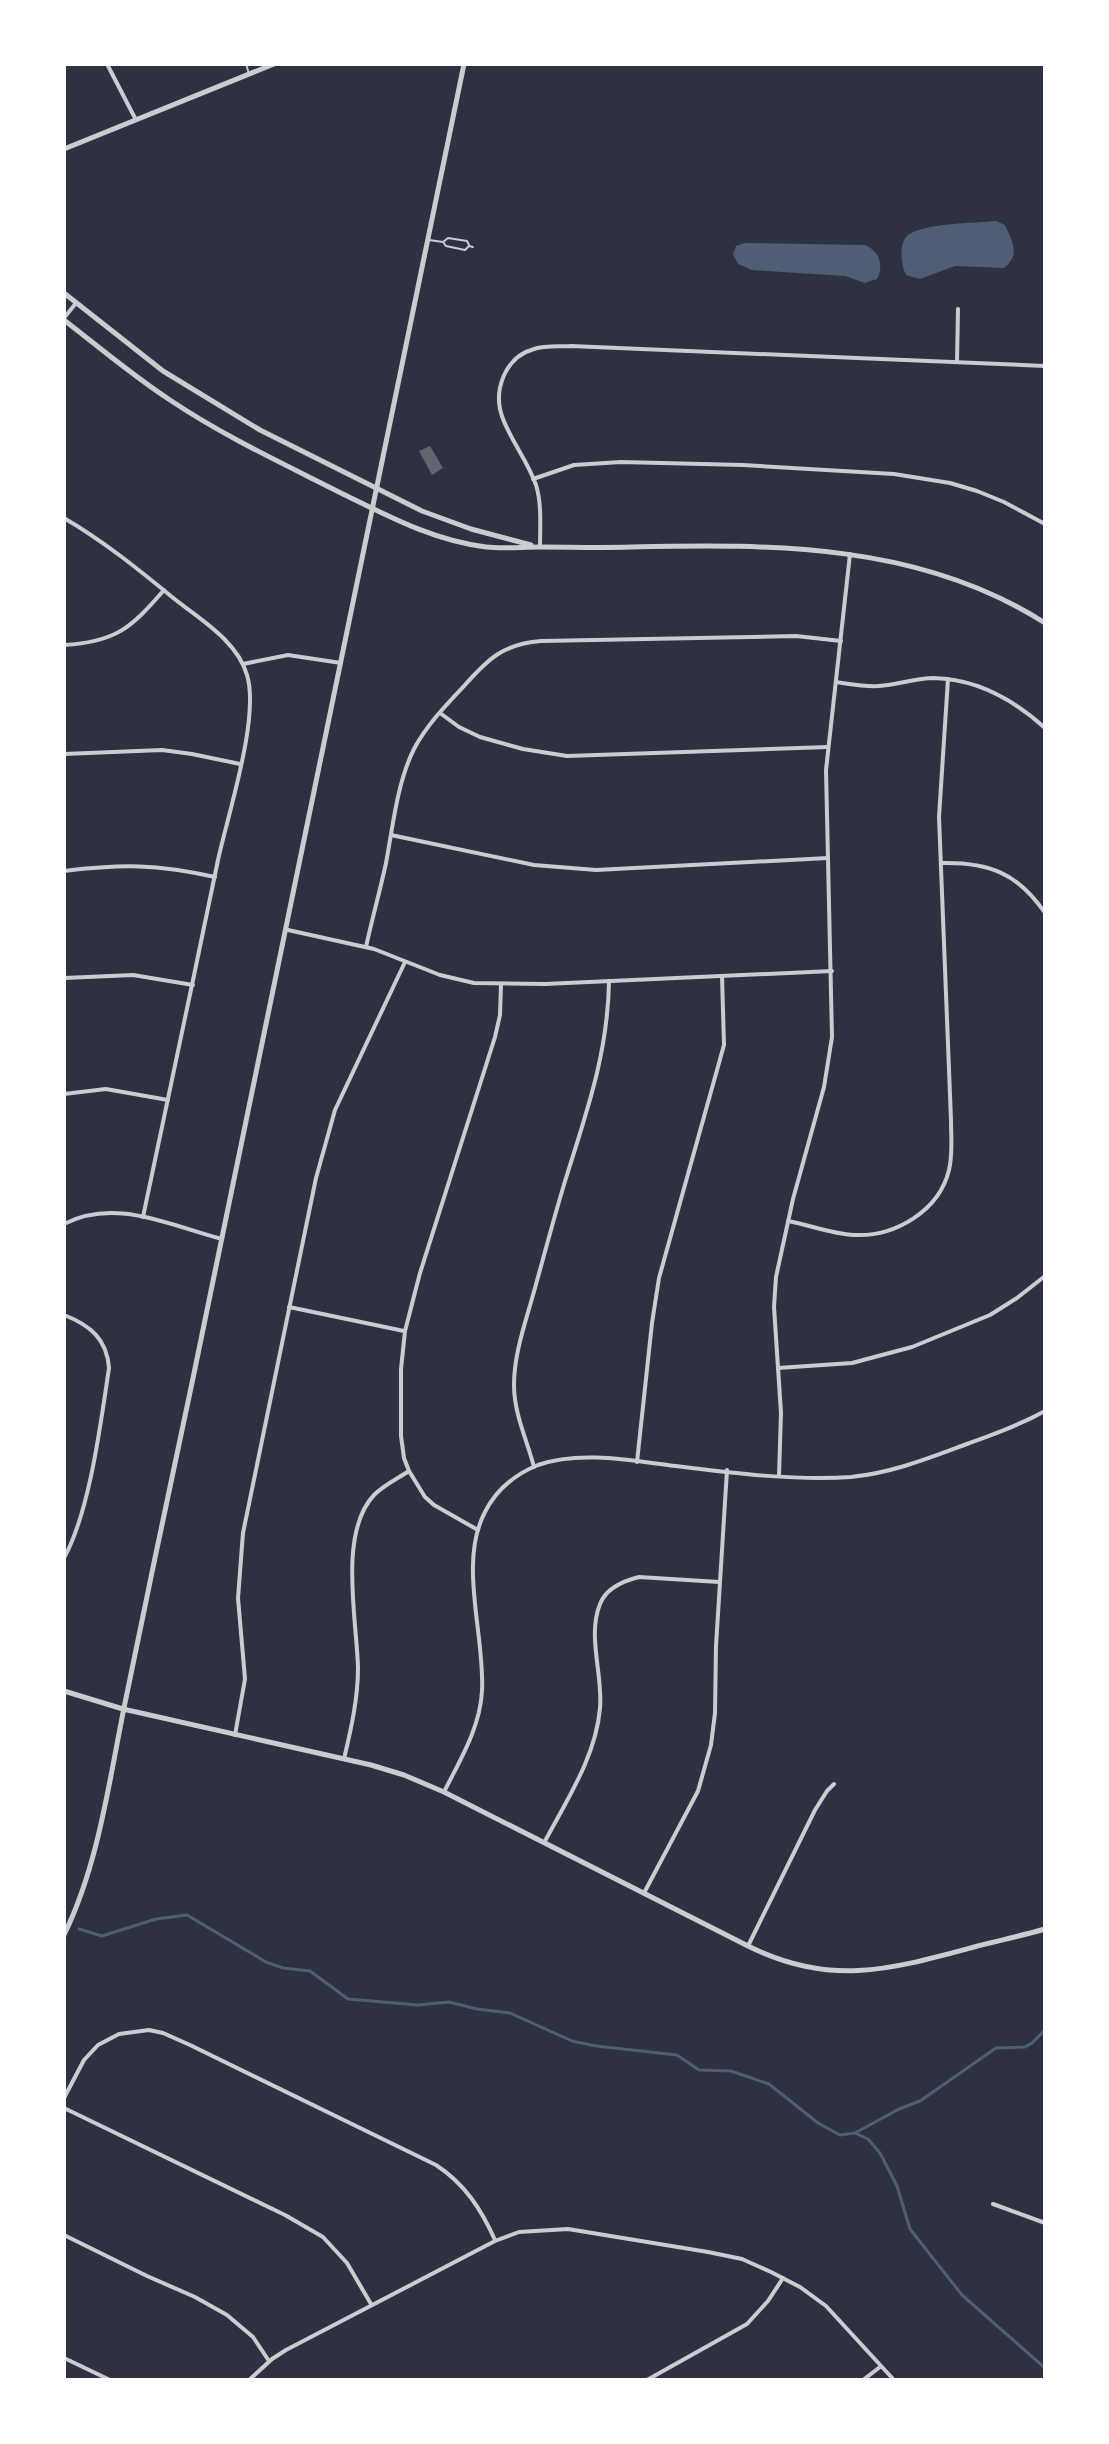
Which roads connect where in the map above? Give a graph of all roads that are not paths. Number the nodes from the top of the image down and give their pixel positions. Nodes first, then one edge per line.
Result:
1 (107, 64) edge
2 (246, 64) edge
3 (274, 64) edge
4 (464, 64) edge
5 (249, 74) junction
6 (136, 120) junction
7 (64, 149) edge
8 (428, 240) junction
9 (443, 242) junction
10 (64, 293) edge
11 (76, 303) junction
12 (958, 309) dead end
13 (64, 319) edge
14 (957, 362) junction
15 (1045, 366) edge
16 (533, 479) junction
17 (377, 489) junction
18 (373, 508) junction
19 (64, 518) edge
20 (1045, 524) edge
21 (540, 547) junction
22 (850, 553) junction
23 (164, 590) junction
24 (1045, 623) edge
25 (841, 641) junction
26 (64, 645) edge
27 (341, 663) junction
28 (243, 664) junction
29 (948, 679) junction
30 (836, 682) junction
31 (440, 713) junction
32 (1045, 728) edge
33 (828, 747) junction
34 (64, 754) edge
35 (240, 764) junction
36 (391, 835) junction
37 (828, 858) junction
38 (941, 863) junction
39 (64, 871) edge
40 (215, 877) junction
41 (1045, 913) edge
42 (288, 930) junction
43 (366, 947) junction
44 (405, 962) junction
45 (832, 971) junction
46 (722, 976) junction
47 (64, 978) edge
48 (609, 980) junction
49 (193, 985) junction
50 (501, 985) junction
51 (64, 1094) edge
52 (168, 1100) junction
53 (143, 1217) junction
54 (788, 1221) junction
55 (64, 1224) edge
56 (222, 1239) junction
57 (1045, 1276) edge
58 (289, 1307) junction
59 (64, 1315) edge
60 (405, 1331) junction
61 (778, 1368) junction
62 (1045, 1411) edge
63 (637, 1462) junction
64 (534, 1467) junction
65 (727, 1470) junction
66 (409, 1471) junction
67 (779, 1475) junction
68 (478, 1530) junction
69 (64, 1558) edge
70 (719, 1582) junction
71 (64, 1691) edge
72 (123, 1709) junction
73 (235, 1735) junction
74 (344, 1759) junction
75 (834, 1784) dead end
76 (444, 1792) junction
77 (544, 1843) junction
78 (644, 1893) junction
79 (1045, 1929) edge
80 (64, 1935) edge
81 (748, 1946) junction
82 (64, 2098) edge
83 (64, 2108) edge
84 (993, 2204) dead end
85 (1045, 2223) edge
86 (64, 2235) edge
87 (495, 2241) junction
88 (783, 2278) junction
89 (371, 2304) junction
90 (64, 2358) edge
91 (269, 2361) junction
92 (881, 2367) junction
93 (110, 2380) edge
94 (249, 2380) edge
95 (647, 2380) edge
96 (863, 2380) edge
97 (894, 2380) edge

1 - 6 street
2 - 5 lane
3 - 5 street
4 - 8 street
5 - 6 street
6 - 7 street
8 - 9 lane
8 - 17 street
9 - 9 lane
10 - 11 street
11 - 13 street
11 - 17 street
12 - 14 street
13 - 18 street
14 - 15 street
14 - 16 street
16 - 20 street
16 - 21 street
17 - 18 street
17 - 21 street
18 - 21 street
18 - 27 street
19 - 23 street
21 - 22 street
22 - 24 street
22 - 25 street
23 - 26 street
23 - 28 street
25 - 30 street
25 - 31 street
27 - 28 street
27 - 42 street
28 - 35 street
29 - 30 street
29 - 32 street
29 - 38 street
30 - 33 street
31 - 33 street
31 - 36 street
33 - 37 street
34 - 35 street
35 - 40 street
36 - 37 street
36 - 43 street
37 - 45 street
38 - 41 street
38 - 54 street
39 - 40 street
40 - 49 street
42 - 43 street
42 - 56 street
43 - 44 street
44 - 50 street
44 - 58 street
45 - 46 street
45 - 54 street
46 - 48 street
46 - 63 street
47 - 49 street
48 - 50 street
48 - 64 street
49 - 52 street
50 - 60 street
51 - 52 street
52 - 53 street
53 - 55 street
53 - 56 street
54 - 61 street
56 - 72 street
57 - 61 street
58 - 60 street
58 - 73 street
59 - 69 street
60 - 66 street
61 - 67 street
62 - 67 street
63 - 64 street
63 - 65 street
64 - 68 street
65 - 67 street
65 - 70 street
66 - 68 street
66 - 74 street
68 - 76 street
70 - 77 street
70 - 78 street
71 - 72 street
72 - 73 street
72 - 80 street
73 - 74 street
74 - 76 street
75 - 81 street
76 - 77 street
77 - 78 street
78 - 81 street
79 - 81 street
82 - 87 street
83 - 89 street
84 - 85 street
86 - 91 street
87 - 88 street
87 - 89 street
88 - 92 street
88 - 95 street
89 - 91 street
90 - 93 street
91 - 94 street
92 - 96 street
92 - 97 street

